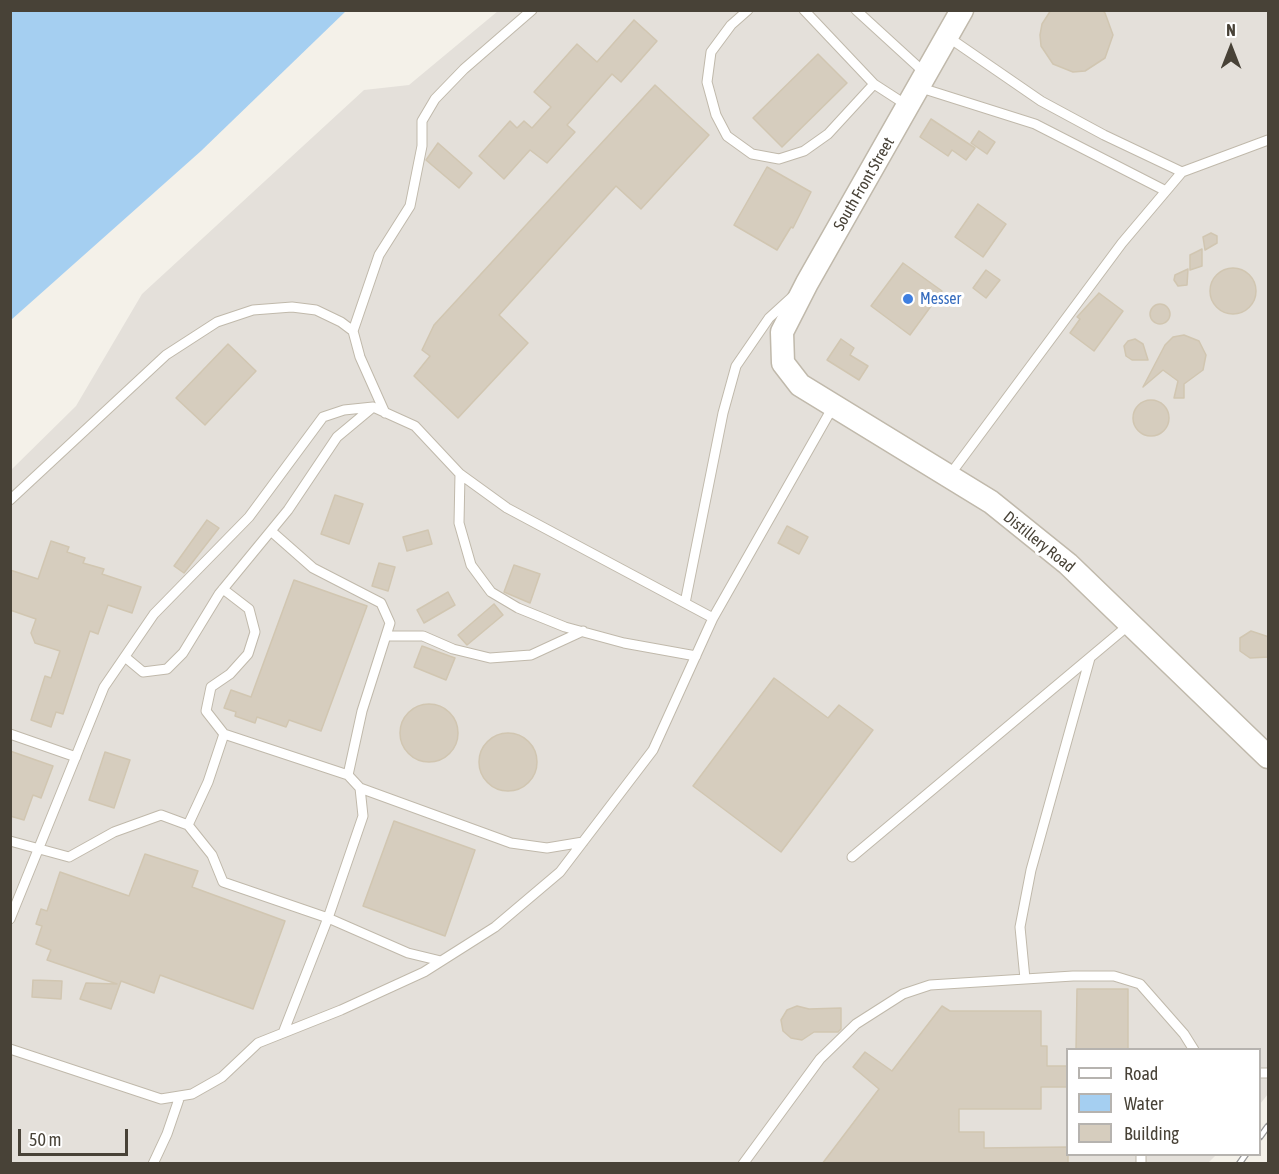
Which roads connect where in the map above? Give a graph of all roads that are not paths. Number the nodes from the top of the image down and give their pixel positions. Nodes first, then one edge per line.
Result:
1 (532, 10) edge
2 (748, 10) edge
3 (804, 10) edge
4 (856, 10) edge
5 (962, 10) edge
6 (947, 36) junction
7 (874, 84) junction
8 (917, 89) junction
9 (1269, 140) edge
10 (1182, 172) junction
11 (1166, 191) junction
12 (807, 283) junction
13 (353, 331) junction
14 (783, 363) joint
15 (834, 405) junction
16 (373, 407) junction
17 (384, 412) junction
18 (460, 474) junction
19 (949, 476) junction
20 (10, 500) edge
21 (271, 531) junction
22 (223, 589) junction
23 (685, 603) junction
24 (713, 618) junction
25 (1130, 624) junction
26 (583, 631) junction
27 (387, 636) junction
28 (696, 656) junction
29 (125, 657) junction
30 (1090, 658) junction
31 (10, 734) edge
32 (224, 735) junction
33 (76, 757) junction
34 (1269, 757) edge
35 (348, 775) junction
36 (360, 788) junction
37 (188, 825) junction
38 (10, 841) edge
39 (583, 842) junction
40 (38, 850) junction
41 (852, 857) dead end
42 (328, 918) junction
43 (10, 919) edge
44 (441, 961) junction
45 (1025, 979) junction
46 (283, 1033) junction
47 (1193, 1048) edge
48 (10, 1049) edge
49 (180, 1096) junction
50 (153, 1164) edge
51 (743, 1164) edge

1 - 13 lane
2 - 7 lane
3 - 7 lane
4 - 8 lane
5 - 6 street, South Front Street
6 - 8 street, South Front Street
6 - 10 lane
7 - 8 lane
8 - 11 lane
8 - 12 street, South Front Street
9 - 10 lane
10 - 11 lane
11 - 19 lane
12 - 14 street, South Front Street
12 - 23 lane
13 - 17 lane
13 - 20 lane
14 - 15 street, Distillery Road
15 - 19 street, Distillery Road
15 - 24 lane
16 - 17 lane
16 - 21 lane
16 - 29 lane
17 - 18 lane
18 - 23 lane
18 - 26 lane
19 - 25 street, Distillery Road
21 - 22 lane
21 - 27 lane
22 - 29 lane
22 - 32 lane
23 - 24 lane
24 - 28 lane
25 - 30 lane
25 - 34 street, Distillery Road
26 - 27 lane
26 - 28 lane
27 - 35 lane
28 - 39 lane
29 - 33 lane
30 - 41 lane
30 - 45 lane
31 - 33 lane
32 - 35 lane
32 - 37 lane
33 - 40 lane
35 - 36 lane
36 - 39 lane
36 - 42 lane
37 - 40 lane
37 - 42 lane
38 - 40 lane
39 - 44 lane
40 - 43 lane
42 - 44 lane
42 - 46 lane
44 - 46 lane
45 - 47 lane
45 - 51 lane
46 - 49 lane
48 - 49 lane
49 - 50 lane

